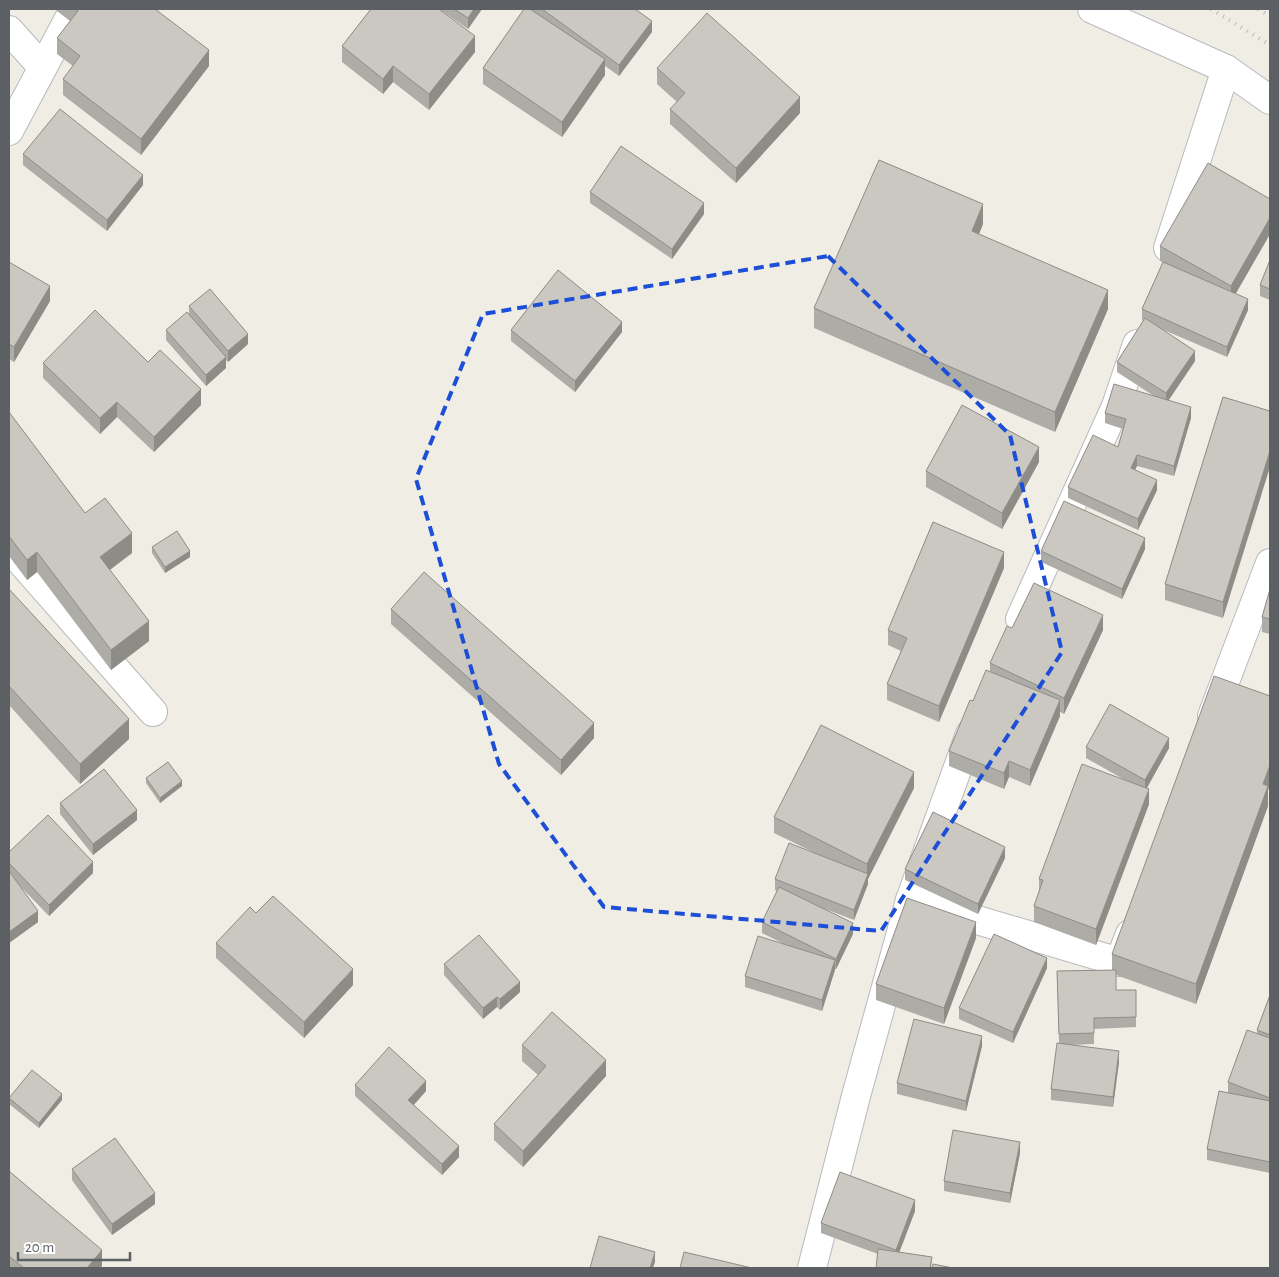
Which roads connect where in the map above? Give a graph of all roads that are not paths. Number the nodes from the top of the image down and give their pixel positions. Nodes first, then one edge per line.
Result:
1 (74, 9) edge
2 (1092, 9) edge
3 (9, 30) edge
4 (42, 67) junction
5 (1226, 69) junction
6 (1270, 100) edge
7 (9, 131) edge
8 (1159, 275) edge
9 (1144, 322) edge
10 (9, 548) edge
11 (1270, 563) edge
12 (1008, 645) edge
13 (980, 707) edge
14 (153, 712) dead end
15 (1204, 740) edge
16 (910, 900) junction
17 (1140, 906) edge
18 (812, 1268) edge

1 - 4 street
2 - 5 street
3 - 4 street
4 - 7 street
5 - 6 street
5 - 8 street
9 - 12 street
10 - 14 street
11 - 15 street
13 - 16 street
16 - 17 street
16 - 18 street

